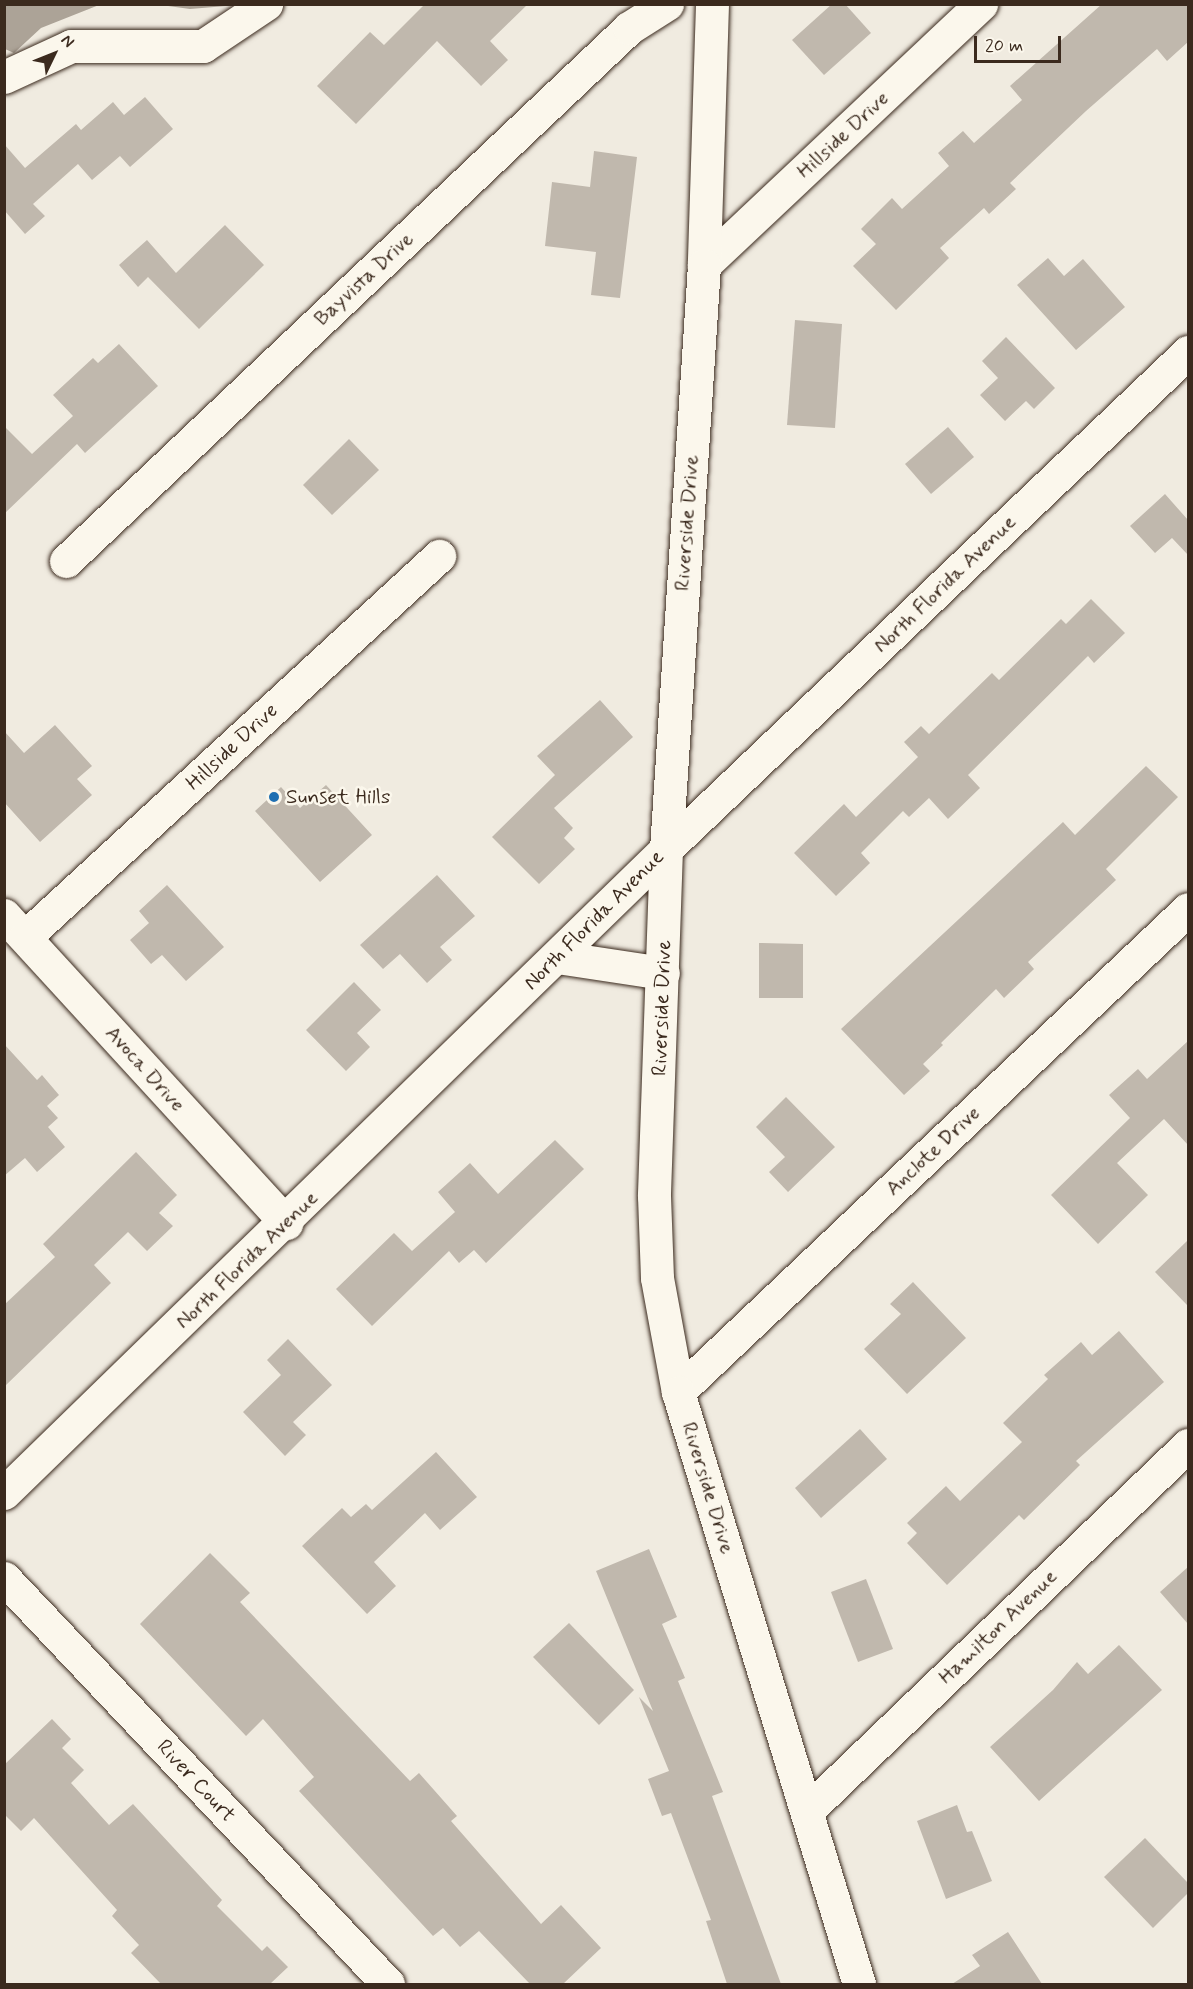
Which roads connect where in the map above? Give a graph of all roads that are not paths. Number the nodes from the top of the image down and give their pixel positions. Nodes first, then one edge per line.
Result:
1 (266, 4) edge
2 (667, 4) edge
3 (712, 4) edge
4 (981, 4) edge
5 (4, 77) edge
6 (704, 265) junction
7 (1188, 352) edge
8 (439, 556) dead end
9 (66, 561) dead end
10 (666, 849) junction
11 (1188, 909) edge
12 (15, 926) edge
13 (557, 957) junction
14 (663, 973) junction
15 (286, 1223) junction
16 (678, 1392) junction
17 (1188, 1445) edge
18 (4, 1493) edge
19 (4, 1578) edge
20 (808, 1810) junction
21 (388, 1984) edge
22 (859, 1984) edge

1 - 5 street
2 - 9 street, Bayvista Drive
3 - 6 street, Riverside Drive
4 - 6 street, Hillside Drive
6 - 10 street, Riverside Drive
7 - 10 street, North Florida Avenue
8 - 12 street, Hillside Drive
10 - 13 street, North Florida Avenue
10 - 14 street, Riverside Drive
11 - 16 street, Anclote Drive
12 - 15 street, Avoca Drive
13 - 14 street
13 - 15 street, North Florida Avenue
14 - 16 street, Riverside Drive
15 - 18 street, North Florida Avenue
16 - 20 street, Riverside Drive
17 - 20 street, Hamilton Avenue
19 - 21 street, River Court
20 - 22 street, Riverside Drive

